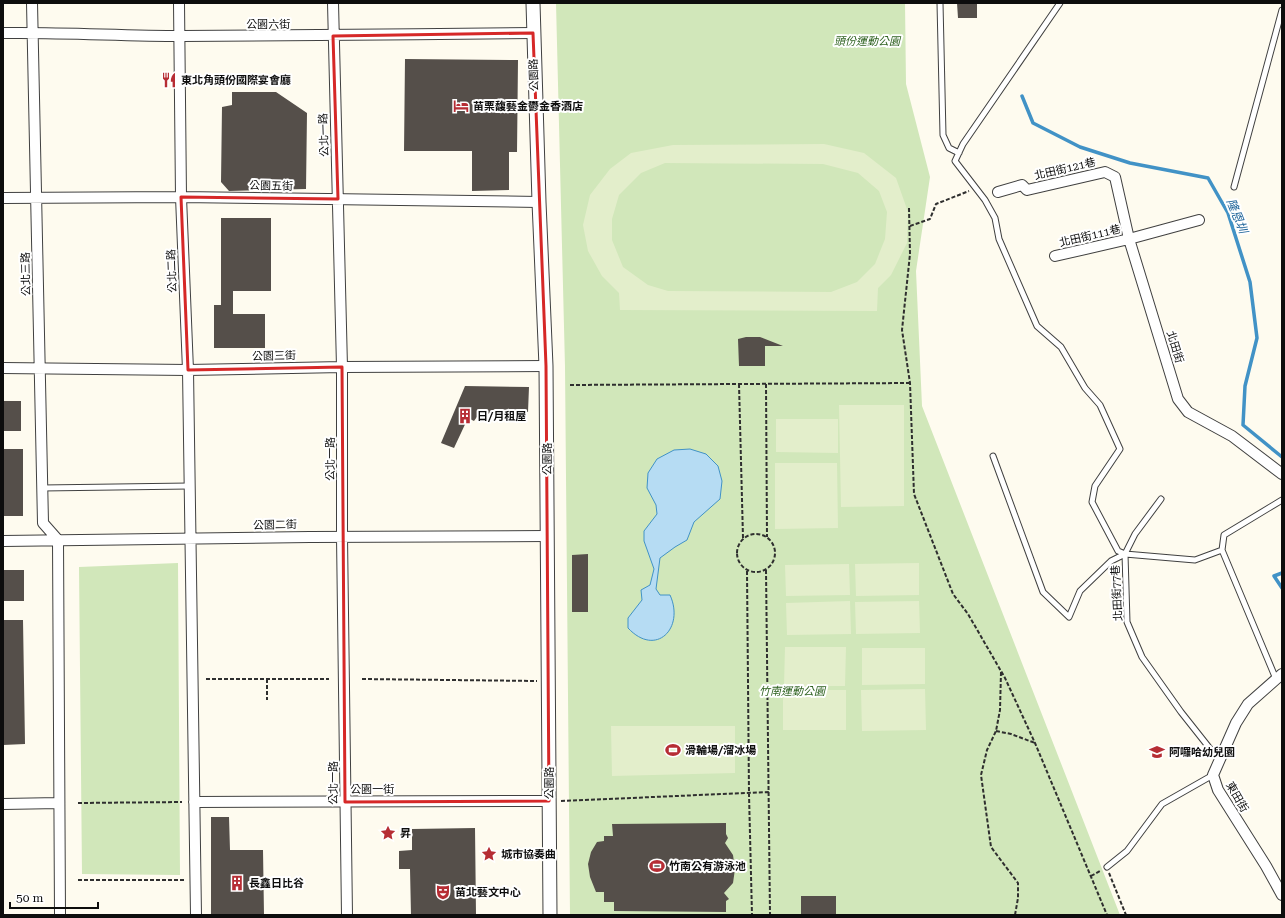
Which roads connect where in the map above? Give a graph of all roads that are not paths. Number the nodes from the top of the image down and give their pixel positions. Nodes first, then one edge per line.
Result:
1 (32, 3) edge
2 (179, 3) edge
3 (333, 3) edge
4 (533, 3) edge
5 (940, 3) edge
6 (1060, 3) edge
7 (1282, 10) edge
8 (3, 33) edge
9 (34, 33) junction
10 (533, 33) junction
11 (180, 36) junction
12 (333, 36) junction
13 (959, 153) junction
14 (1115, 177) joint
15 (1234, 186) dead end
16 (998, 192) dead end
17 (36, 197) junction
18 (181, 197) junction
19 (3, 198) edge
20 (338, 200) junction
21 (539, 202) junction
22 (1199, 220) dead end
23 (1130, 239) junction
24 (1055, 256) dead end
25 (546, 366) junction
26 (342, 367) junction
27 (3, 368) edge
28 (40, 368) junction
29 (188, 370) junction
30 (993, 456) dead end
31 (1282, 474) edge
32 (189, 486) junction
33 (42, 488) junction
34 (1161, 499) dead end
35 (1282, 500) edge
36 (547, 536) junction
37 (342, 537) junction
38 (191, 538) junction
39 (58, 540) junction
40 (3, 541) edge
41 (1222, 550) junction
42 (1125, 554) junction
43 (1279, 676) edge
44 (1219, 761) junction
45 (1213, 775) junction
46 (549, 801) junction
47 (194, 802) junction
48 (345, 802) junction
49 (59, 803) junction
50 (3, 804) edge
51 (1107, 867) road end
52 (1282, 895) edge
53 (60, 915) edge
54 (196, 915) edge
55 (347, 915) edge
56 (550, 915) edge

1 - 9 street, 公北三路
2 - 11 street, 公北二路
3 - 12 street, 公北一路
4 - 10 street, 公園路
5 - 13 lane
6 - 13 lane
7 - 15 lane
8 - 9 street, 公園六街
9 - 11 street, 公園六街
9 - 17 street, 公北三路
10 - 12 street, 公園六街
10 - 21 street, 公園路
11 - 12 street, 公園六街
11 - 18 street, 公北二路
12 - 20 street, 公北一路
13 - 42 lane
14 - 16 street, 北田街121巷
14 - 23 street, 北田街
17 - 18 street, 公園五街
17 - 19 street, 公園五街
17 - 28 street, 公北三路
18 - 20 street, 公園五街
18 - 29 street, 公北二路
20 - 21 street, 公園五街
20 - 26 street, 公北一路
21 - 25 street, 公園路
22 - 23 street, 北田街111巷
23 - 24 street, 北田街111巷
23 - 31 street, 北田街
25 - 26 street, 公園三街
25 - 36 street, 公園路
26 - 29 street, 公園三街
26 - 37 street, 公北一路
27 - 28 street, 公園三街
28 - 29 street, 公園三街
28 - 33 street, 公北三路
29 - 32 street, 公北二路
30 - 42 lane
32 - 33 lane
32 - 38 street, 公北二路
33 - 39 street, 公北三路
34 - 42 lane
35 - 41 lane
36 - 37 street, 公園二街
36 - 46 street, 公園路
37 - 38 street, 公園二街
37 - 48 street, 公北一路
38 - 39 street, 公園二街
38 - 47 street, 公北二路
39 - 40 street, 公園二街
39 - 49 street
41 - 42 lane, 北田街77巷
41 - 43 lane
42 - 44 lane, 北田街77巷
43 - 44 street, 東田街
44 - 45 street, 東田街
45 - 51 lane
45 - 52 street, 東田街
46 - 48 street, 公園一街
46 - 56 street, 公園路
47 - 48 street, 公園一街
47 - 54 street, 公北二路
48 - 55 street, 公北一路
49 - 50 street
49 - 53 street

